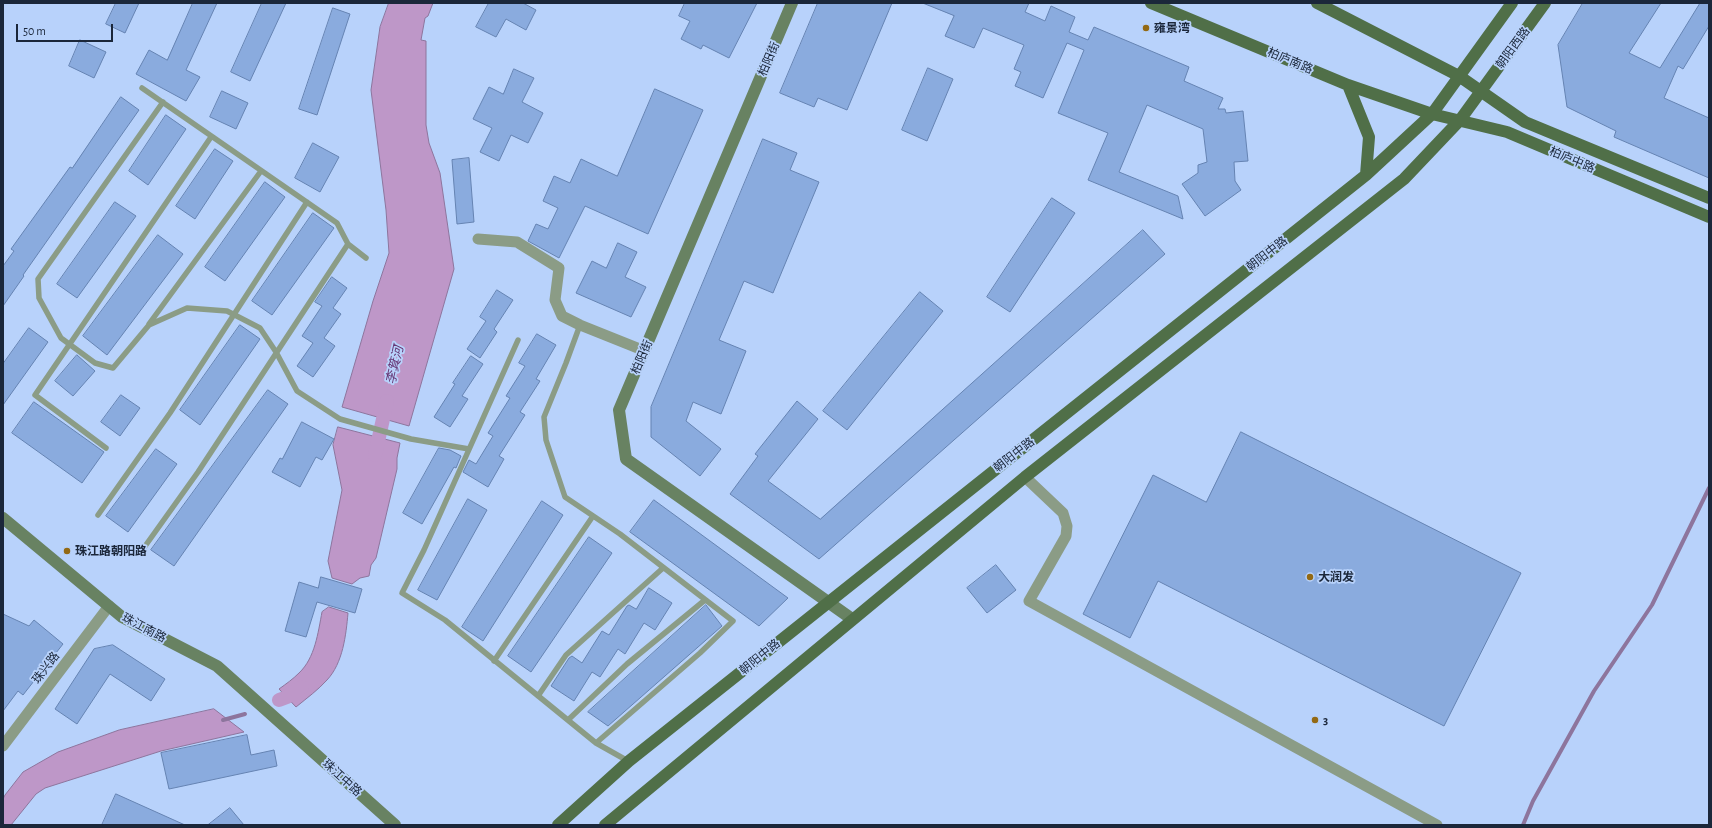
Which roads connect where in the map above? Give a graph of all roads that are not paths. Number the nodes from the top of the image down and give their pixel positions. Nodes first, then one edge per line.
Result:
1 (792, 3) edge
2 (1151, 3) edge
3 (1317, 3) edge
4 (1512, 3) edge
5 (1546, 3) edge
6 (1459, 76) junction
7 (1348, 85) junction
8 (142, 88) dead end
9 (1481, 92) junction
10 (163, 102) junction
11 (1432, 114) junction
12 (1460, 120) junction
13 (211, 136) junction
14 (261, 171) junction
15 (1366, 175) junction
16 (1709, 198) edge
17 (307, 202) junction
18 (1709, 217) edge
19 (478, 238) dead end
20 (348, 244) junction
21 (366, 258) dead end
22 (233, 314) junction
23 (149, 324) junction
24 (580, 325) junction
25 (518, 340) dead end
26 (69, 344) junction
27 (645, 351) junction
28 (276, 352) junction
29 (106, 448) dead end
30 (469, 449) junction
31 (1025, 477) junction
32 (98, 516) dead end
33 (593, 516) junction
34 (3, 518) edge
35 (143, 549) dead end
36 (663, 568) junction
37 (705, 600) junction
38 (828, 602) junction
39 (109, 606) junction
40 (852, 620) junction
41 (494, 661) junction
42 (538, 696) junction
43 (568, 720) junction
44 (289, 731) joint
45 (596, 743) junction
46 (3, 746) edge
47 (629, 761) junction
48 (395, 825) edge
49 (558, 825) edge
50 (605, 825) edge
51 (1437, 825) edge

1 - 27 street, 柏阳街
2 - 7 main road, 柏庐南路
3 - 6 main road
4 - 6 main road
5 - 9 main road, 朝阳西路
6 - 9 main road, 柏庐中路
6 - 11 main road, 朝阳中路
7 - 11 main road, 柏庐南路
7 - 15 main road
8 - 10 lane
9 - 12 main road, 朝阳中路
9 - 16 main road, 柏庐中路
10 - 13 lane
10 - 26 lane
11 - 12 main road, 柏庐中路
11 - 15 main road, 朝阳中路
12 - 18 main road, 柏庐中路
12 - 31 main road, 朝阳中路
13 - 14 lane
13 - 26 lane
14 - 17 lane
14 - 23 lane
15 - 38 main road, 朝阳中路
17 - 20 lane
17 - 22 lane
19 - 24 street
20 - 21 lane
20 - 28 lane
22 - 23 lane
22 - 28 lane
22 - 32 lane
23 - 26 lane
24 - 27 street
24 - 33 lane
25 - 30 lane
26 - 29 lane
27 - 38 street, 柏阳街
28 - 30 lane
28 - 35 lane
30 - 41 lane
31 - 40 main road, 朝阳中路
31 - 51 street
33 - 36 lane
33 - 41 lane
34 - 39 street, 珠江南路
36 - 37 lane
36 - 42 lane
37 - 43 lane
37 - 45 lane
38 - 40 street, 柏阳街
38 - 47 main road, 朝阳中路
39 - 44 street, 珠江南路
39 - 46 street, 珠兴路
40 - 50 main road, 朝阳中路
41 - 42 lane
42 - 43 lane
43 - 45 lane
44 - 48 street, 珠江中路
45 - 47 lane
47 - 49 main road, 朝阳中路

